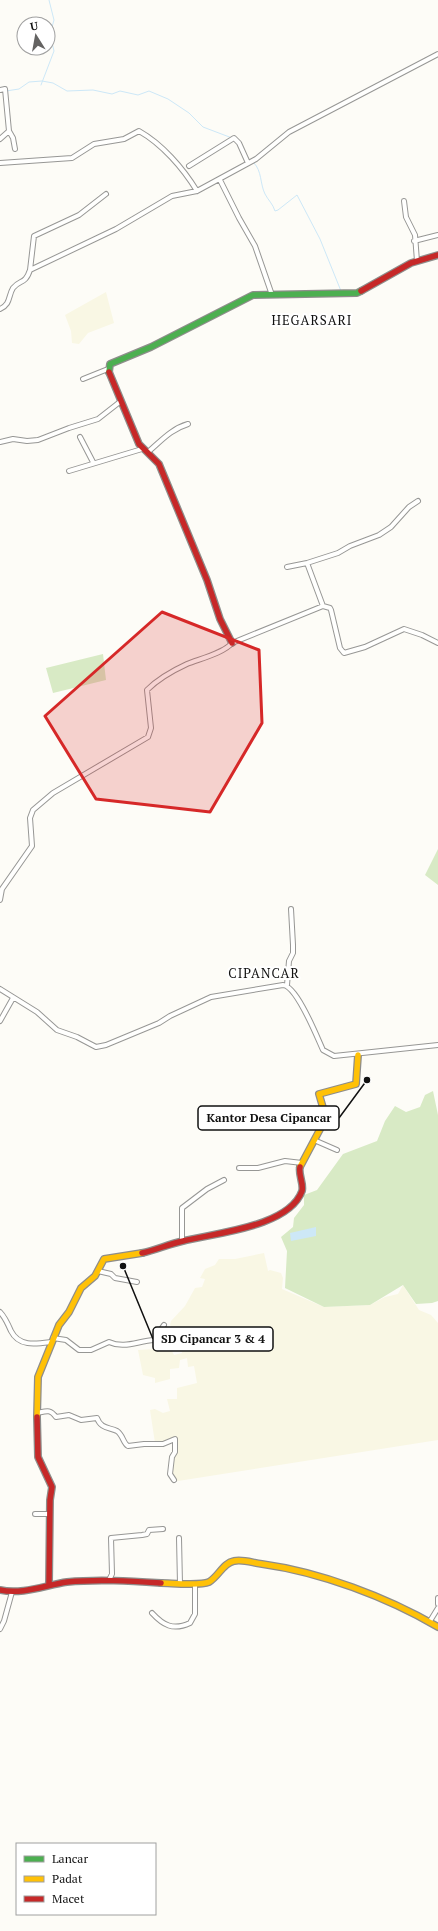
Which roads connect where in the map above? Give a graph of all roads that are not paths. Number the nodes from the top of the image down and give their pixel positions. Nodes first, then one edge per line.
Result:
1 (438, 54) edge
2 (3, 91) edge
3 (9, 130) junction
4 (0, 139) edge
5 (15, 149) dead end
6 (0, 163) edge
7 (249, 163) junction
8 (189, 166) dead end
9 (220, 180) junction
10 (197, 191) junction
11 (106, 194) dead end
12 (404, 201) dead end
13 (438, 235) edge
14 (414, 241) junction
15 (438, 255) edge
16 (417, 261) junction
17 (30, 270) junction
18 (272, 295) junction
19 (0, 309) edge
20 (108, 369) junction
21 (84, 379) dead end
22 (121, 402) junction
23 (188, 424) dead end
24 (80, 437) dead end
25 (0, 442) edge
26 (142, 448) junction
27 (148, 452) junction
28 (94, 462) junction
29 (69, 471) dead end
30 (418, 501) dead end
31 (307, 562) junction
32 (287, 567) dead end
33 (323, 606) junction
34 (232, 643) junction
35 (438, 643) edge
36 (0, 900) edge
37 (291, 909) dead end
38 (287, 985) junction
39 (0, 989) edge
40 (13, 998) junction
41 (0, 1021) edge
42 (438, 1045) edge
43 (358, 1055) junction
44 (314, 1140) junction
45 (336, 1150) dead end
46 (302, 1163) junction
47 (239, 1168) dead end
48 (224, 1180) dead end
49 (182, 1241) junction
50 (98, 1271) junction
51 (137, 1282) dead end
52 (0, 1312) edge
53 (164, 1325) dead end
54 (52, 1340) junction
55 (37, 1412) junction
56 (174, 1480) dead end
57 (35, 1514) dead end
58 (50, 1514) junction
59 (163, 1529) dead end
60 (179, 1538) dead end
61 (109, 1580) junction
62 (49, 1584) junction
63 (180, 1584) junction
64 (195, 1584) junction
65 (0, 1590) edge
66 (12, 1592) junction
67 (438, 1598) edge
68 (438, 1604) edge
69 (438, 1608) edge
70 (152, 1613) dead end
71 (430, 1621) junction
72 (438, 1627) edge
73 (0, 1629) edge

1 - 7 street
2 - 3 street
3 - 4 street
3 - 5 street
6 - 10 street
7 - 8 street
7 - 9 street
9 - 10 street
9 - 18 street
10 - 17 street
11 - 17 street
12 - 14 street
13 - 14 street
14 - 16 street
15 - 16 street
16 - 18 street
17 - 19 street
18 - 20 street
20 - 21 street
20 - 22 street
22 - 25 street
22 - 26 street
23 - 27 street
24 - 28 street
26 - 27 street
26 - 28 street
27 - 34 street
28 - 29 street
30 - 31 street
31 - 32 street
31 - 33 street
33 - 34 street
33 - 35 street
34 - 36 street
37 - 38 street
38 - 40 street
38 - 43 street
39 - 40 street
40 - 41 street
42 - 43 street
43 - 44 street
44 - 45 street
44 - 46 street
46 - 47 street
46 - 49 street
48 - 49 street
49 - 50 street
50 - 51 street
50 - 54 street
52 - 54 street
53 - 54 street
54 - 55 street
55 - 56 street
55 - 58 street
57 - 58 street
58 - 62 street
59 - 61 street
60 - 63 street
61 - 62 street
61 - 63 street
62 - 66 street
63 - 64 street
64 - 70 street
64 - 71 street
65 - 66 street
66 - 73 street
67 - 68 street
69 - 71 street
71 - 72 street

